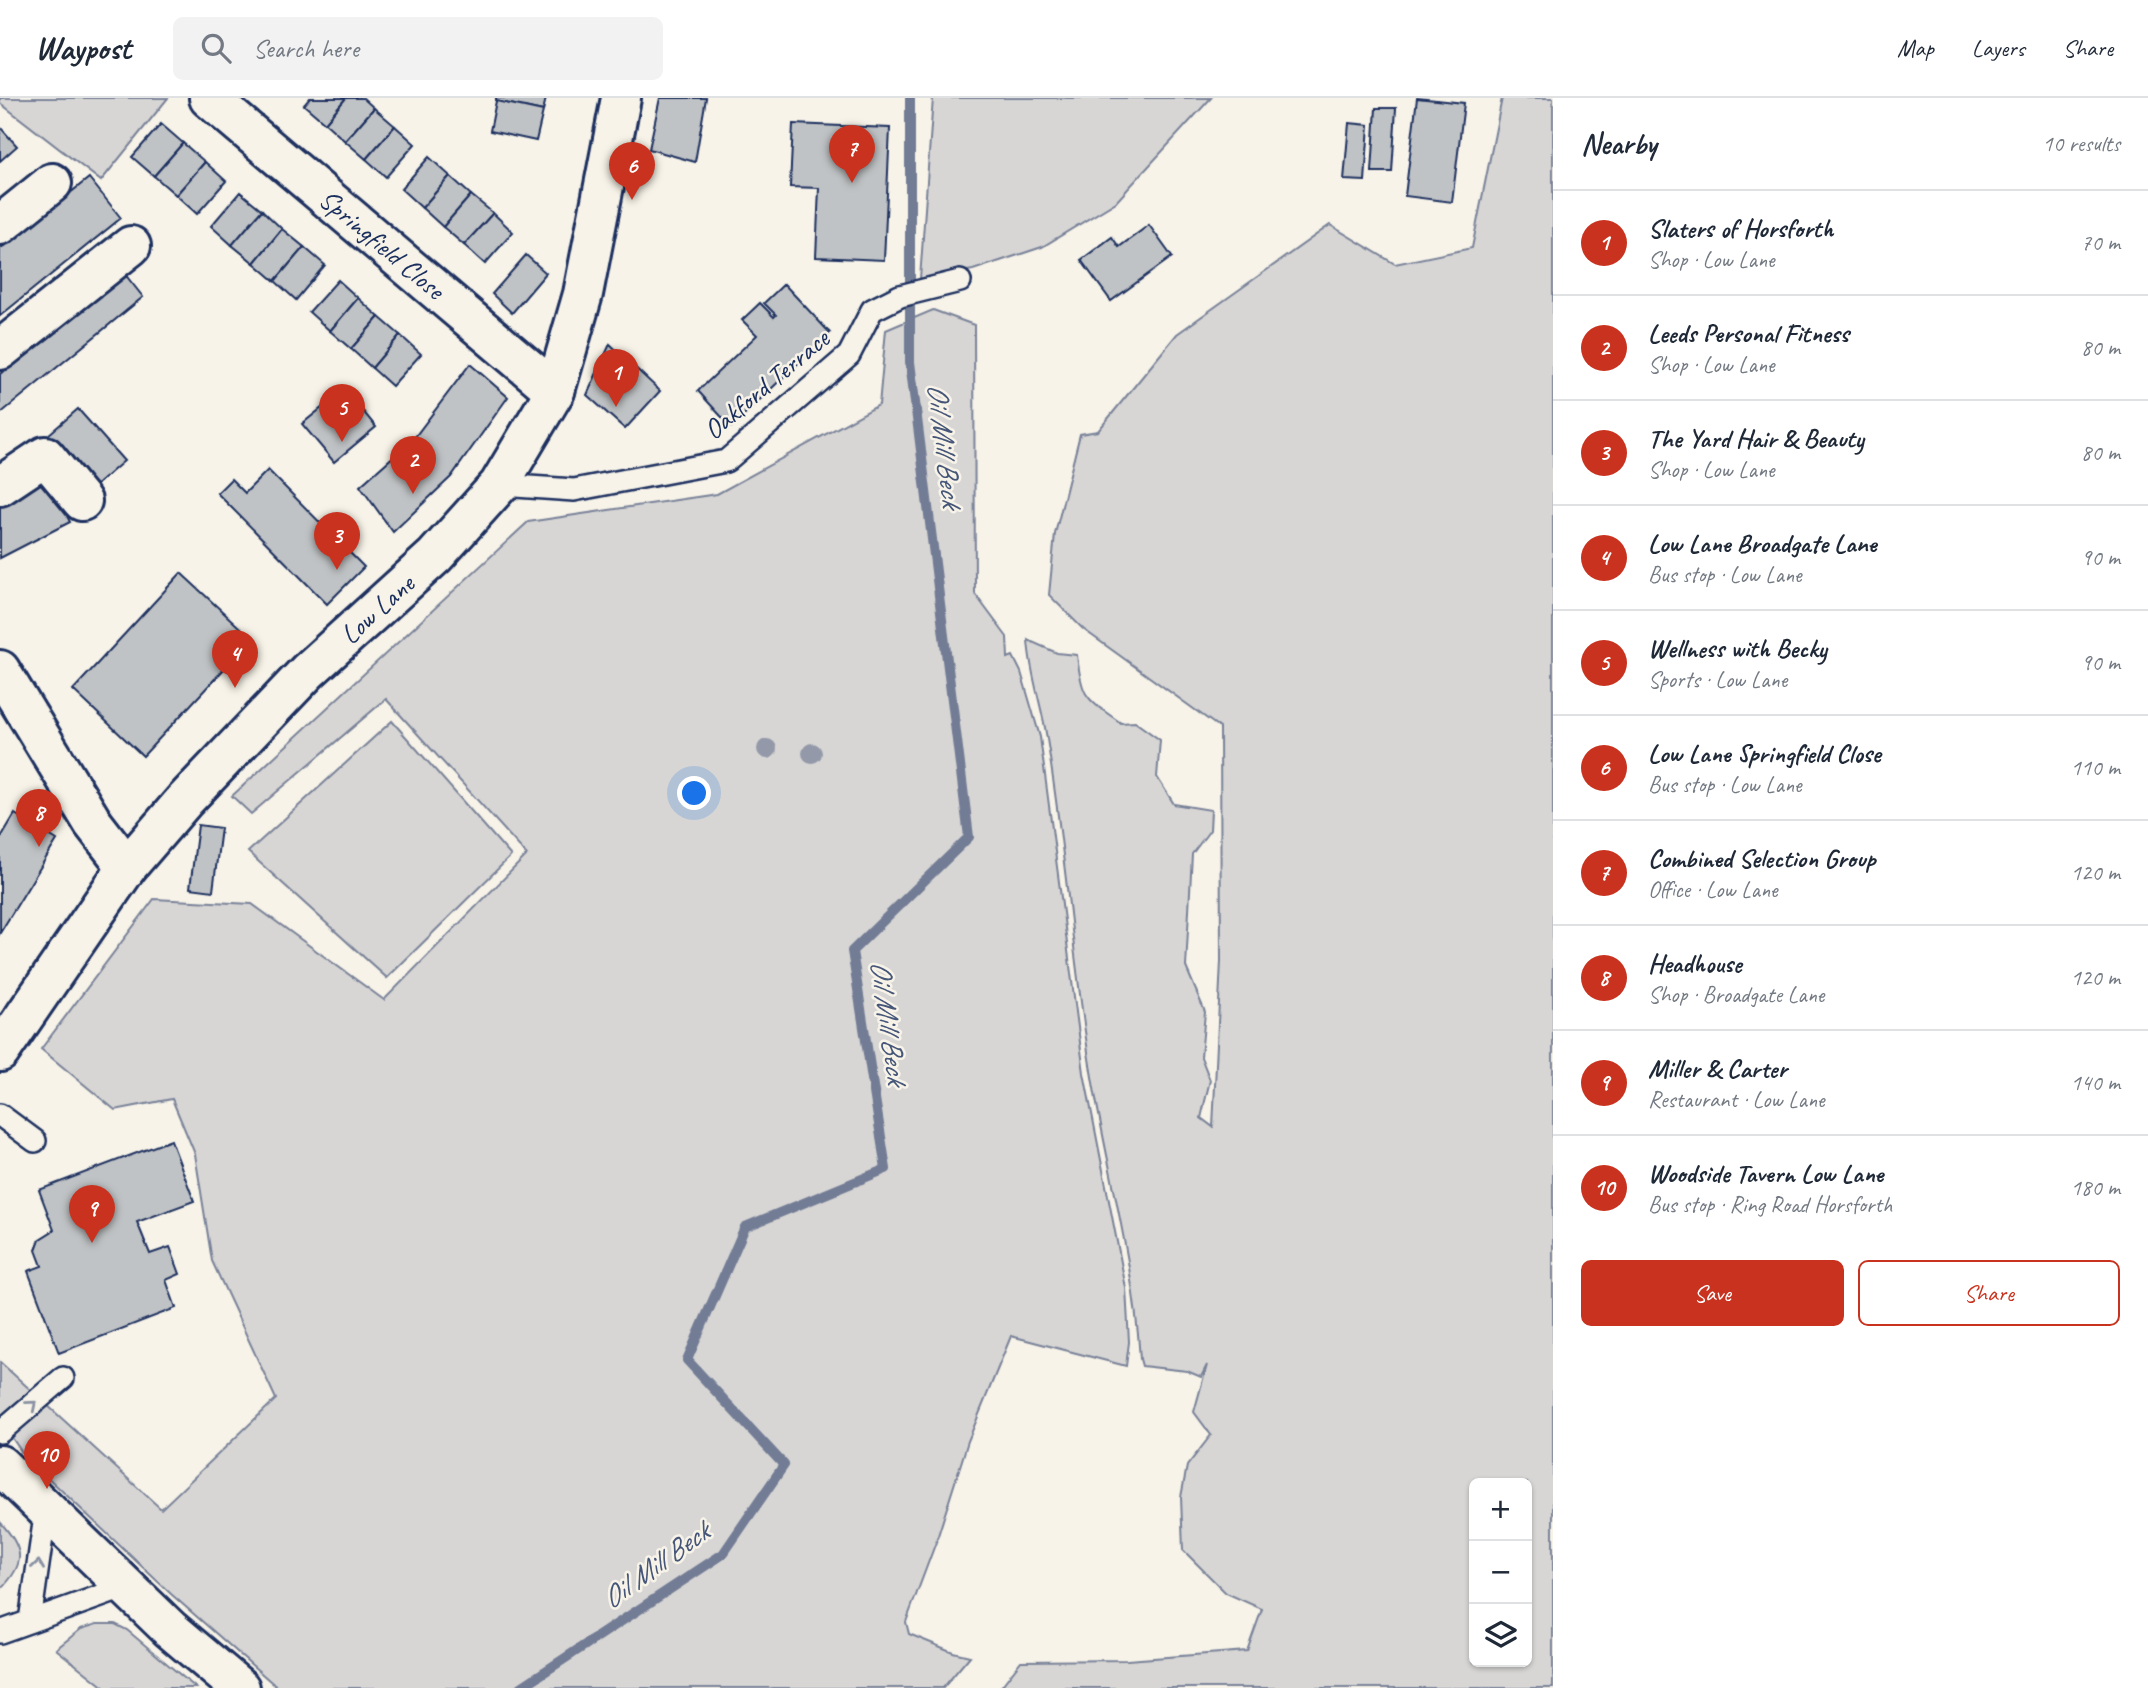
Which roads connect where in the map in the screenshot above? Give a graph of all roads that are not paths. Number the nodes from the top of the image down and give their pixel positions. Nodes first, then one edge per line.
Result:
1 (209, 98) edge
2 (621, 98) edge
3 (52, 183) dead end
4 (0, 225) edge
5 (131, 246) dead end
6 (960, 281) dead end
7 (0, 351) edge
8 (555, 391) junction
9 (499, 485) junction
10 (0, 486) edge
11 (82, 501) dead end
12 (6, 697) edge
13 (127, 867) junction
14 (0, 1052) edge
15 (0, 1115) edge
16 (35, 1141) dead end
17 (63, 1378) dead end
18 (0, 1432) edge
19 (0, 1465) edge
20 (46, 1509) junction
21 (127, 1587) junction
22 (30, 1621) junction
23 (0, 1632) edge
24 (240, 1688) edge

1 - 8 main road, Springfield Close
2 - 8 main road, Low Lane
3 - 4 main road
5 - 7 main road
6 - 9 lane, Oakford Terrace
8 - 9 main road, Low Lane
9 - 13 main road, Low Lane
10 - 11 main road
12 - 13 main road
13 - 14 main road, Low Lane
15 - 16 lane
18 -> 17 lane
19 - 20 main road
20 - 21 main road
22 -> 20 lane
21 - 22 lane
21 - 24 main road
22 - 23 lane

